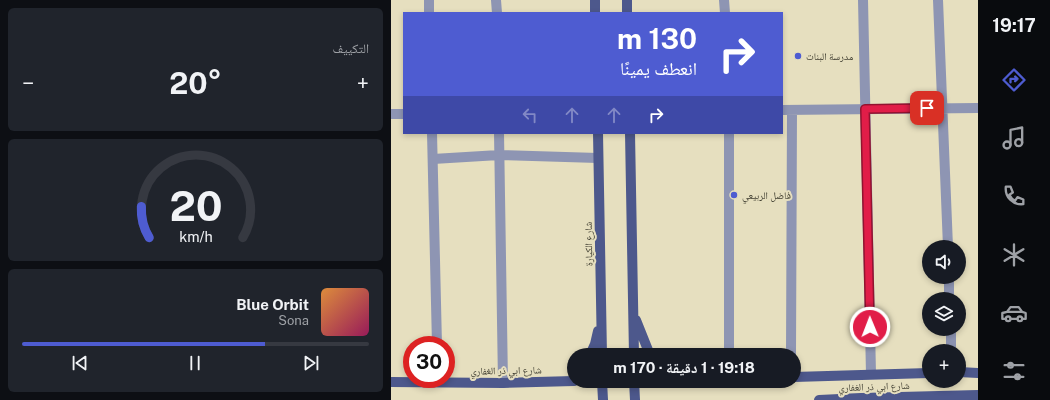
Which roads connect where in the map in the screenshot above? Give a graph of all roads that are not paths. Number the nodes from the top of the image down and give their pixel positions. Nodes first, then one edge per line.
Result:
1 (429, 0) edge
2 (496, 0) edge
3 (595, 0) edge
4 (627, 0) edge
5 (724, 0) edge
6 (863, 0) edge
7 (938, 0) edge
8 (429, 12) edge
9 (497, 12) edge
10 (595, 12) edge
11 (627, 12) edge
12 (725, 12) edge
13 (942, 108) junction
14 (978, 108) edge
15 (865, 109) junction
16 (787, 110) edge
17 (391, 114) edge
18 (403, 114) edge
19 (432, 134) edge
20 (499, 134) edge
21 (597, 134) edge
22 (630, 134) edge
23 (729, 134) edge
24 (499, 155) junction
25 (598, 158) junction
26 (433, 159) junction
27 (947, 240) edge
28 (633, 313) junction
29 (601, 321) junction
30 (437, 336) edge
31 (593, 348) edge
32 (602, 348) edge
33 (634, 348) edge
34 (647, 348) edge
35 (729, 348) edge
36 (791, 348) edge
37 (966, 372) edge
38 (922, 373) edge
39 (978, 373) edge
40 (871, 374) junction
41 (567, 376) edge
42 (801, 377) edge
43 (567, 381) edge
44 (391, 382) edge
45 (403, 382) edge
46 (455, 382) edge
47 (549, 382) junction
48 (503, 383) junction
49 (602, 388) edge
50 (634, 388) edge
51 (978, 395) edge
52 (904, 398) edge
53 (962, 398) edge
54 (861, 399) edge
55 (603, 400) edge
56 (635, 400) edge
57 (819, 400) edge

1 - 8 street
2 - 9 street
3 - 10 main road
4 - 11 main road
5 - 12 street
6 - 15 street
7 - 13 street
13 - 14 street
13 - 15 street
13 - 27 street
15 - 16 street
15 - 40 street
16 - 36 street
17 - 18 street
19 - 26 street
20 - 24 street
21 - 25 main road, شارع الكيارة
22 - 28 main road
23 - 35 street
24 - 25 street
24 - 26 street
24 - 48 street
25 - 29 main road, شارع الكيارة
26 - 30 street
28 - 33 main road
28 - 34 main road
29 - 31 main road
29 - 32 main road, شارع الكيارة
37 - 39 main road
38 - 40 main road, شارع ابي ذر الغفاري
40 - 42 main road, شارع ابي ذر الغفاري
41 - 47 main road
43 - 47 main road, شارع ابي ذر الغفاري
44 - 45 main road, شارع ابي ذر الغفاري
46 - 48 main road, شارع ابي ذر الغفاري
47 - 48 main road, شارع ابي ذر الغفاري
49 - 55 main road
50 - 56 main road
51 - 53 main road, شارع ابي ذر الغفاري
52 - 53 main road, شارع ابي ذر الغفاري
52 - 54 main road, شارع ابي ذر الغفاري
54 - 57 main road, شارع ابي ذر الغفاري

